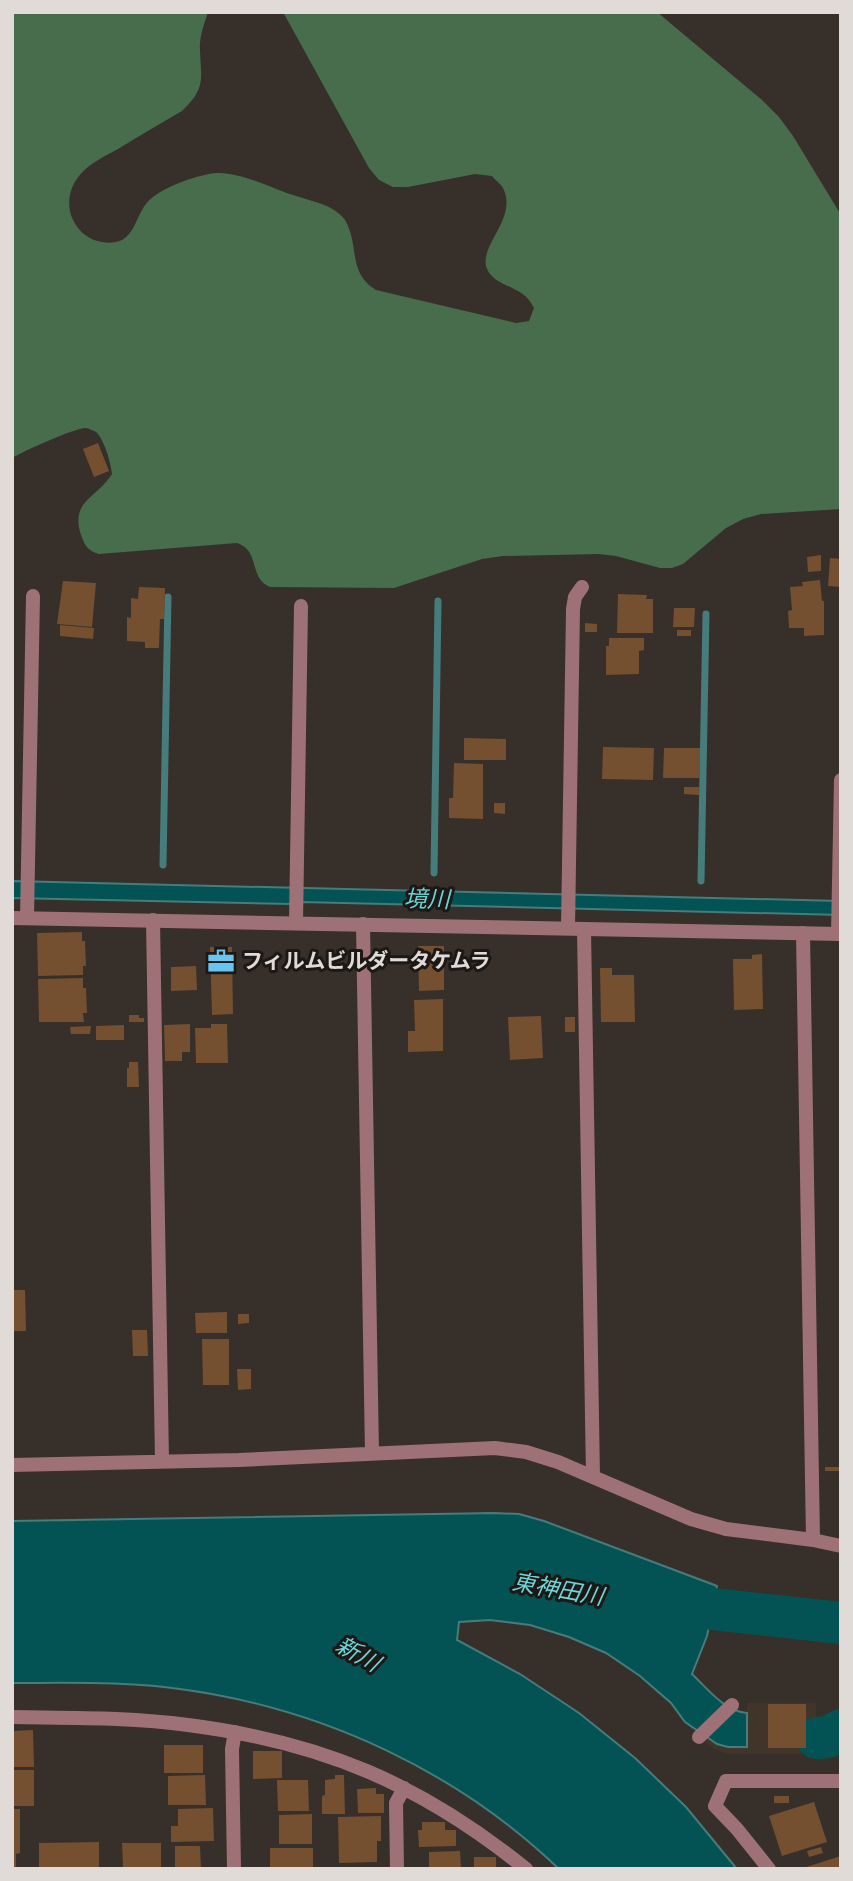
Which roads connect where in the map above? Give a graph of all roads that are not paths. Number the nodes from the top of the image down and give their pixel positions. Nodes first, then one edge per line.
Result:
1 (582, 587) dead end
2 (33, 596) dead end
3 (301, 606) dead end
4 (841, 780) edge
5 (28, 911) junction
6 (296, 916) junction
7 (12, 918) edge
8 (153, 920) junction
9 (568, 922) junction
10 (363, 924) junction
11 (584, 929) junction
12 (839, 930) edge
13 (803, 933) junction
14 (372, 1453) junction
15 (162, 1461) junction
16 (12, 1465) edge
17 (593, 1477) junction
18 (813, 1540) junction
19 (841, 1546) edge
20 (732, 1705) dead end
21 (12, 1717) edge
22 (235, 1732) junction
23 (699, 1737) dead end
24 (841, 1781) edge
25 (404, 1788) junction
26 (234, 1869) edge
27 (397, 1869) edge
28 (526, 1869) edge
29 (769, 1869) edge

1 - 9 street
2 - 5 street
3 - 6 street
4 - 12 street
5 - 7 street
5 - 8 street
6 - 8 street
6 - 10 street
8 - 15 street
9 - 10 street
9 - 11 street
10 - 14 street
11 - 13 street
11 - 17 street
12 - 13 street
13 - 18 street
14 - 15 street
14 - 17 street
15 - 16 street
17 - 18 street
18 - 19 street
20 - 23 street
21 - 22 street
22 - 25 street
22 - 26 street
24 - 29 street
25 - 27 street
25 - 28 street

